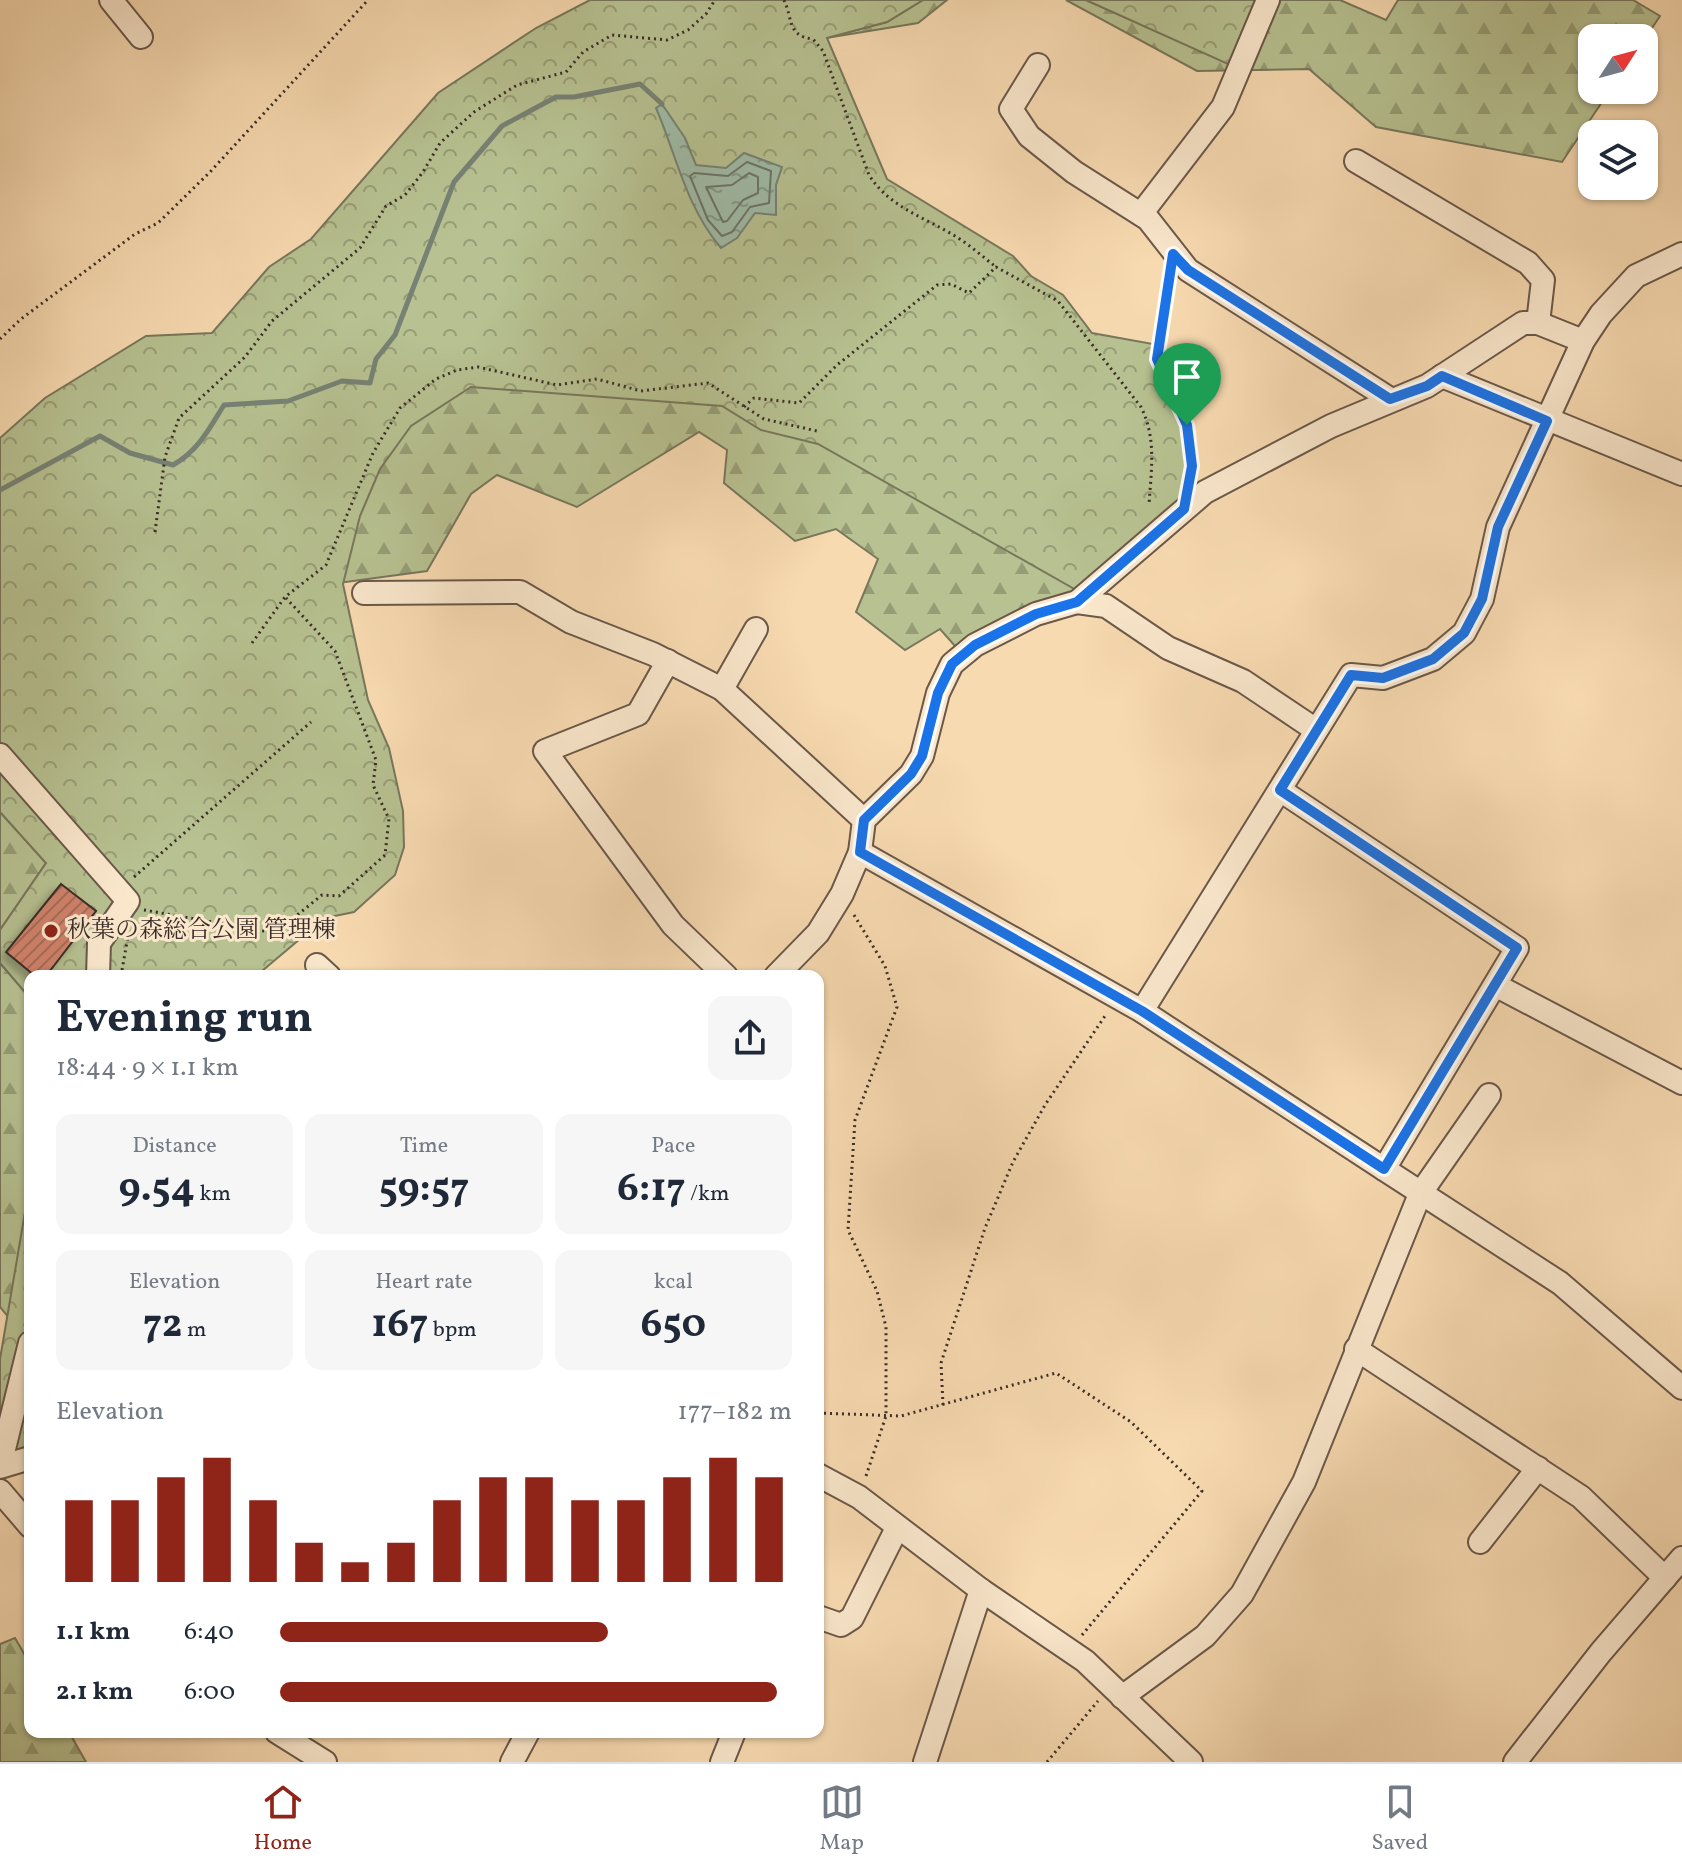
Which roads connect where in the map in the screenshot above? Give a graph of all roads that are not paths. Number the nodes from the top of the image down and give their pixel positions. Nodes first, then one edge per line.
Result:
1 (111, 0) edge
2 (1268, 0) edge
3 (141, 37) dead end
4 (1038, 65) dead end
5 (1356, 161) dead end
6 (1141, 214) junction
7 (1682, 254) edge
8 (1538, 323) junction
9 (1583, 341) junction
10 (1442, 376) junction
11 (1390, 399) junction
12 (1547, 421) junction
13 (1682, 474) edge
14 (364, 593) dead end
15 (1077, 602) junction
16 (756, 629) dead end
17 (668, 661) junction
18 (722, 689) junction
19 (1316, 730) junction
20 (0, 755) edge
21 (1280, 790) junction
22 (864, 820) junction
23 (860, 852) junction
24 (98, 970) edge
25 (720, 970) edge
26 (782, 970) edge
27 (1497, 986) junction
28 (1142, 1011) junction
29 (1682, 1083) edge
30 (1489, 1095) dead end
31 (1384, 1169) junction
32 (1420, 1194) junction
33 (1356, 1349) junction
34 (24, 1368) edge
35 (1682, 1388) edge
36 (24, 1460) edge
37 (0, 1466) edge
38 (1538, 1468) junction
39 (824, 1478) edge
40 (0, 1491) edge
41 (24, 1519) edge
42 (897, 1528) junction
43 (1480, 1542) dead end
44 (1682, 1558) edge
45 (1665, 1578) junction
46 (981, 1590) junction
47 (824, 1619) edge
48 (1117, 1692) junction
49 (284, 1738) edge
50 (525, 1738) edge
51 (732, 1738) edge
52 (309, 1758) edge
53 (512, 1762) edge
54 (722, 1762) edge
55 (925, 1762) edge
56 (1191, 1762) edge
57 (1515, 1762) edge

1 - 3 street
2 - 6 street
4 - 6 street
5 - 8 street
6 - 11 street
7 - 9 street
8 - 9 street
8 - 10 street
9 - 12 street
10 - 11 street
10 - 12 street
11 - 15 street
12 - 13 street
12 - 19 street
14 - 17 street
15 - 19 street
15 - 22 street
16 - 18 street
17 - 18 street
17 - 25 street
18 - 22 street
19 - 21 street
20 - 24 street
21 - 27 street
21 - 28 street
22 - 23 street
23 - 26 street
23 - 28 street
27 - 29 street
27 - 31 street
28 - 31 street
30 - 32 street
31 - 32 street
32 - 33 street
32 - 35 street
33 - 38 street
33 - 48 street
34 - 37 street
36 - 37 street
38 - 43 street
38 - 45 street
39 - 42 street
40 - 41 street
42 - 46 street
42 - 47 street
44 - 45 street
45 - 57 street
46 - 48 street
46 - 55 street
48 - 56 street
49 - 52 street
50 - 53 street
51 - 54 street

